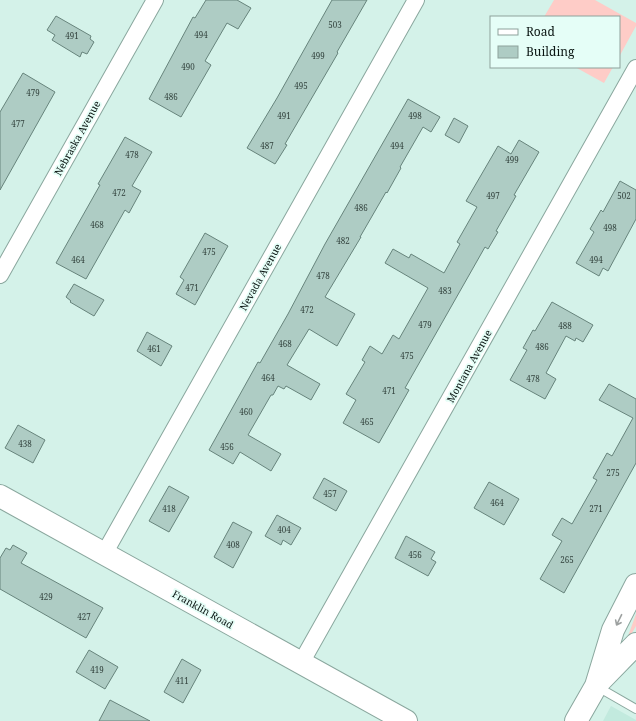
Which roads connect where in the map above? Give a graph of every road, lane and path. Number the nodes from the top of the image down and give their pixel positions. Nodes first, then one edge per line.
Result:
1 (155, 0) edge
2 (416, 0) edge
3 (636, 68) edge
4 (0, 276) edge
5 (0, 496) edge
6 (104, 554) junction
7 (636, 585) edge
8 (636, 644) edge
9 (301, 664) junction
10 (596, 686) junction
11 (636, 709) edge
12 (406, 721) edge
13 (576, 721) edge

1 - 4 street, Nebraska Avenue
2 - 6 street, Nevada Avenue
3 - 9 street, Montana Avenue
5 - 6 street, Franklin Road
6 - 9 street, Franklin Road
7 -> 10 street
8 - 10 street
9 - 12 street, Franklin Road
10 - 11 lane
10 - 13 street

